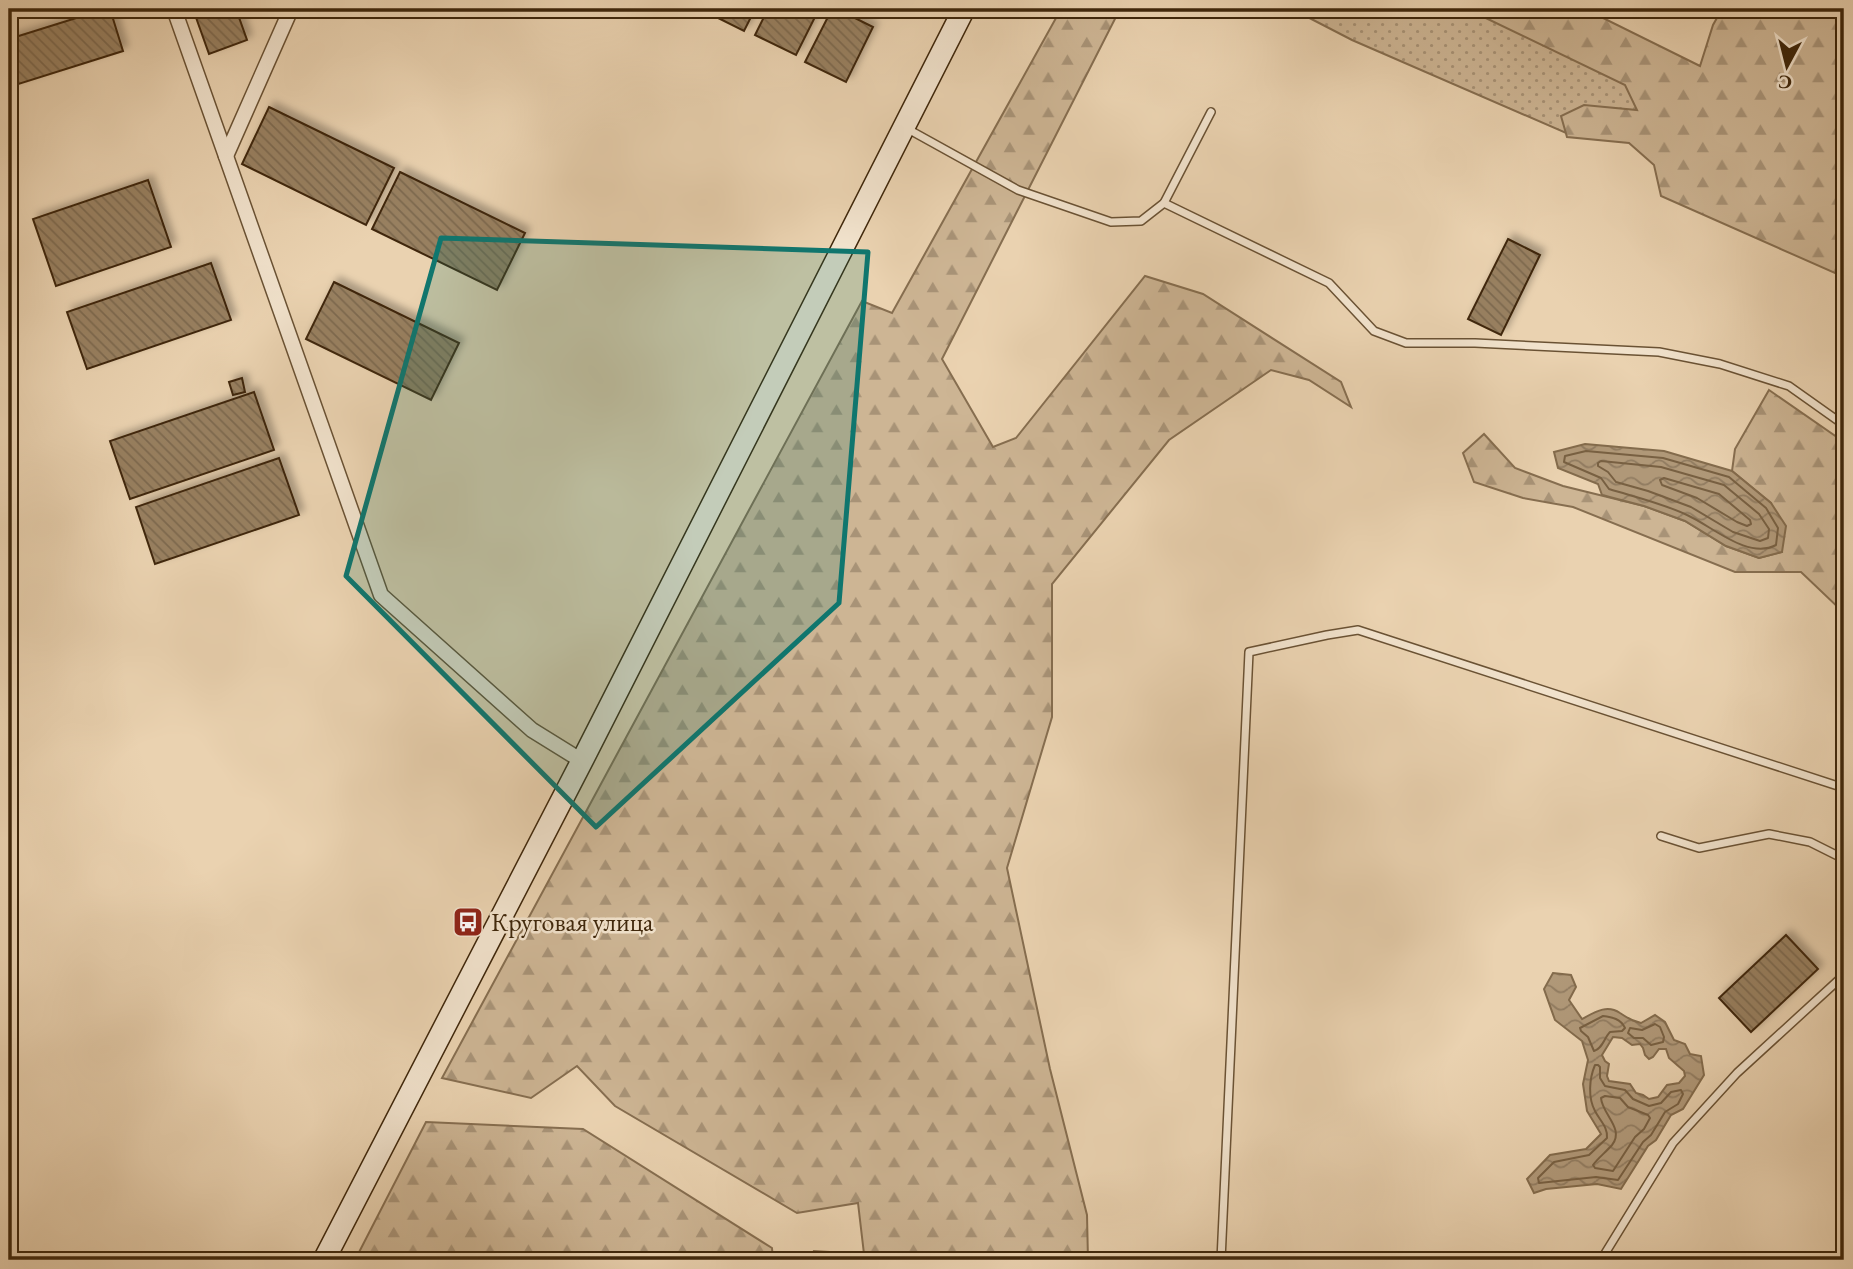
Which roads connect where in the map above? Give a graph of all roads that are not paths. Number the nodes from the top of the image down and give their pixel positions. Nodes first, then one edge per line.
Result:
1 (174, 9) edge
2 (291, 9) edge
3 (964, 9) edge
4 (1211, 112) dead end
5 (905, 128) junction
6 (226, 156) junction
7 (1164, 203) junction
8 (1844, 425) edge
9 (582, 761) junction
10 (1844, 788) edge
11 (1661, 836) dead end
12 (1844, 859) edge
13 (1844, 975) edge
14 (324, 1260) edge
15 (1221, 1260) edge
16 (1601, 1260) edge

1 - 6 street
2 - 6 street
3 - 5 main road
4 - 7 lane
5 - 7 lane
5 - 9 main road
6 - 9 street
7 - 8 lane
9 - 14 main road
10 - 15 lane
11 - 12 lane
13 - 16 lane

